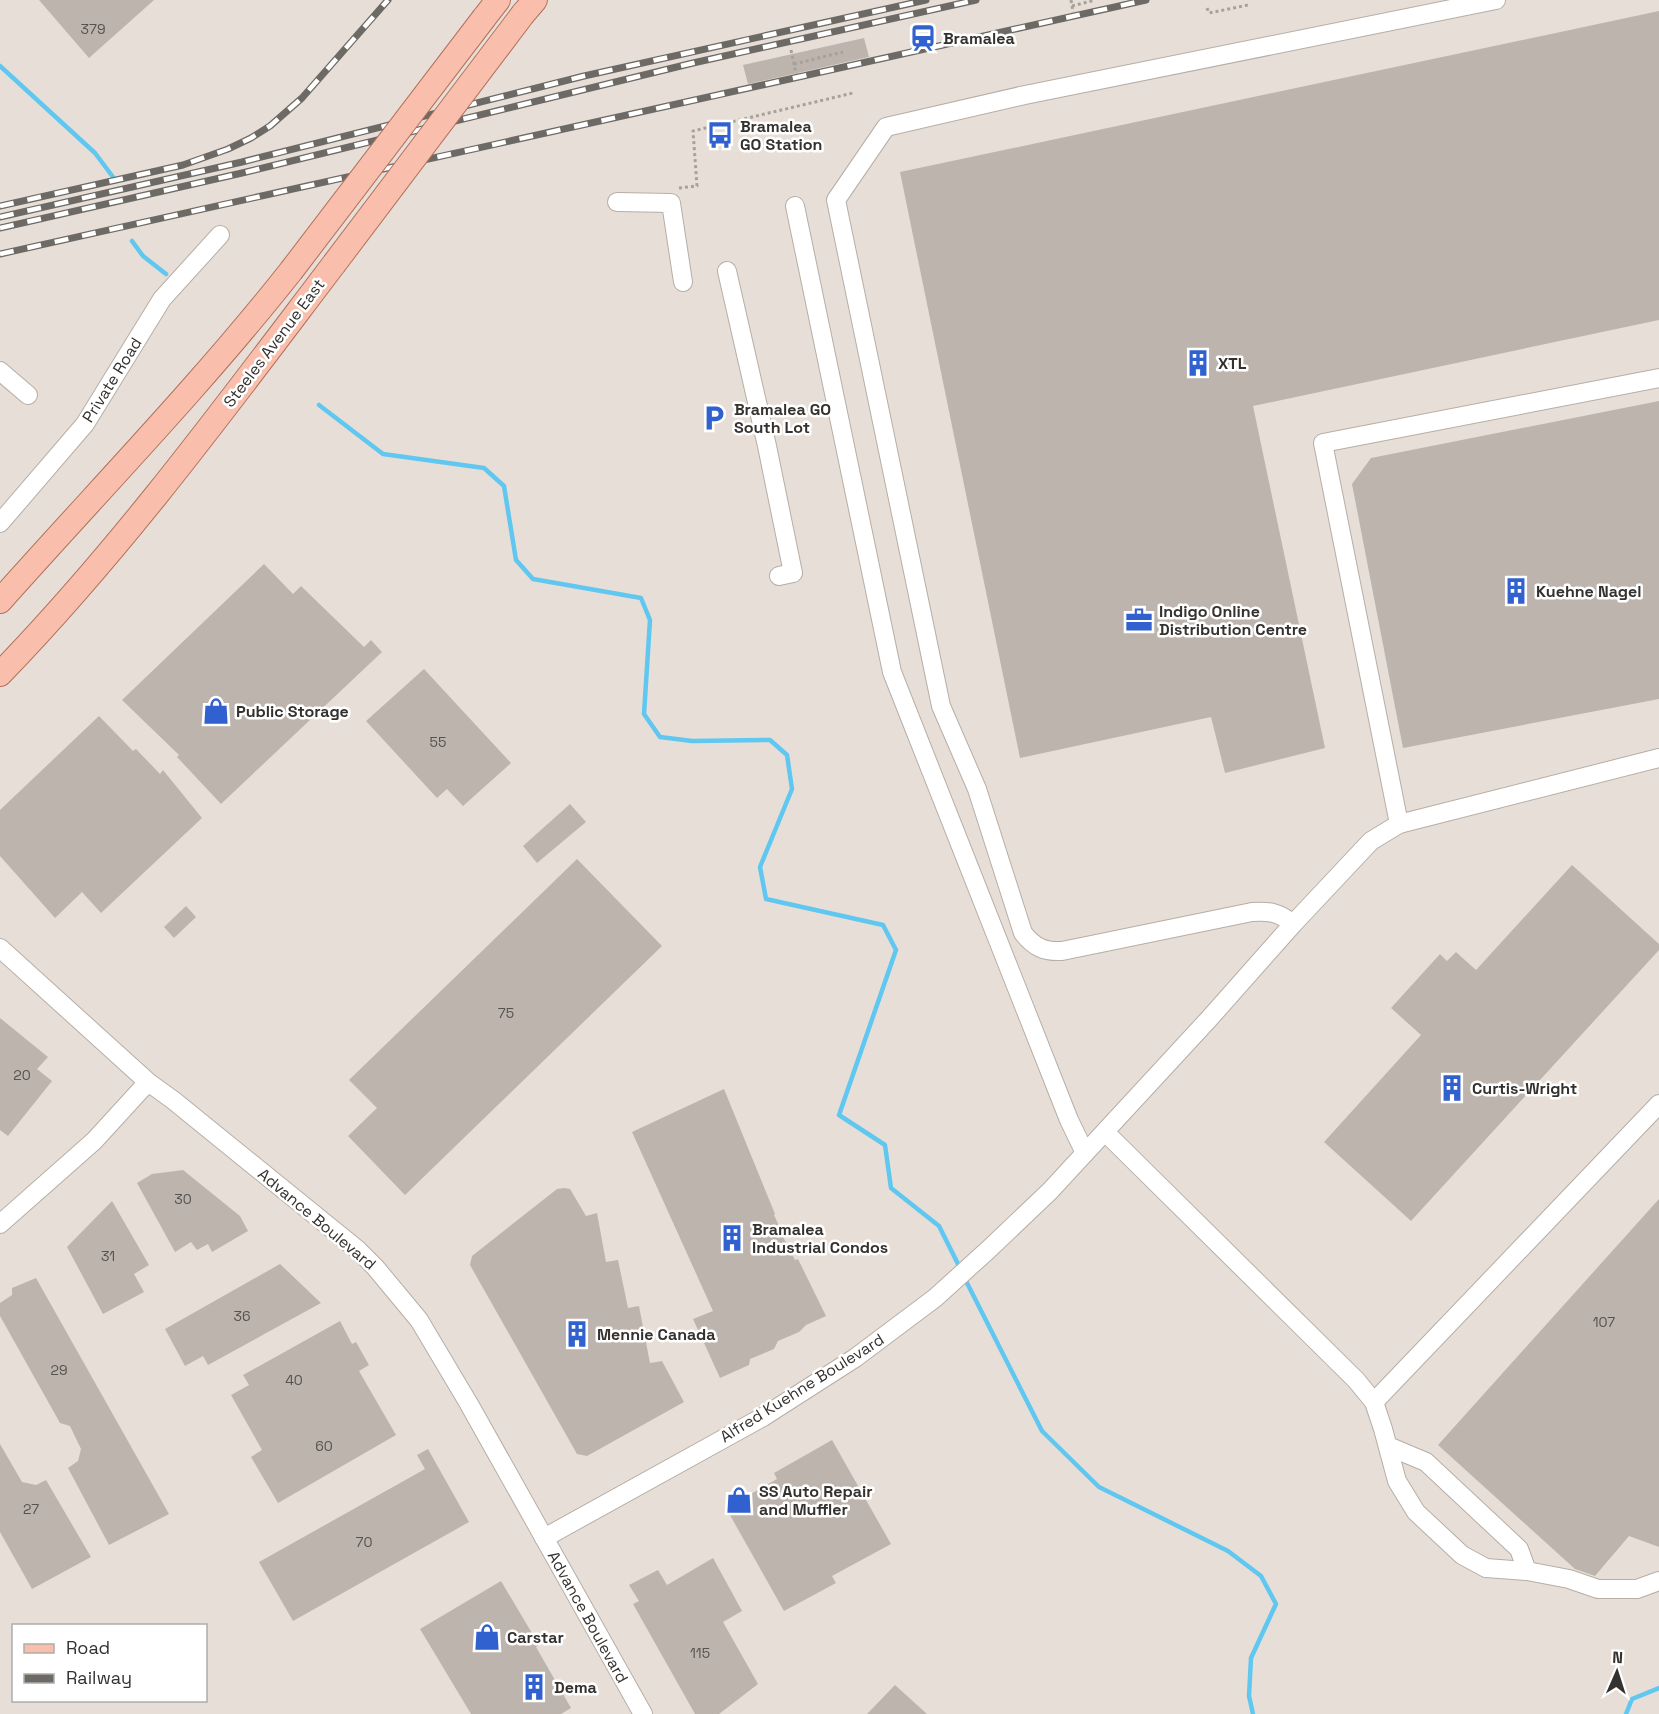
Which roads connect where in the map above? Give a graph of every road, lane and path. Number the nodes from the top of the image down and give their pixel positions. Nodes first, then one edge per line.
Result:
1 (1071, 0) edge
2 (1095, 0) edge
3 (1496, 0) edge
4 (1248, 5) dead end
5 (1072, 6) junction
6 (529, 7) edge
7 (1207, 8) dead end
8 (491, 9) edge
9 (1074, 12) dead end
10 (791, 50) dead end
11 (843, 52) dead end
12 (794, 64) junction
13 (796, 75) dead end
14 (853, 93) dead end
15 (807, 96) dead end
16 (808, 103) junction
17 (674, 188) dead end
18 (617, 202) dead end
19 (795, 206) dead end
20 (220, 235) dead end
21 (727, 271) dead end
22 (683, 282) dead end
23 (0, 371) edge
24 (1659, 378) edge
25 (28, 395) dead end
26 (0, 523) edge
27 (779, 576) dead end
28 (0, 601) edge
29 (0, 674) edge
30 (1659, 758) edge
31 (1399, 824) junction
32 (1293, 924) junction
33 (0, 948) edge
34 (148, 1082) junction
35 (1659, 1104) edge
36 (1105, 1132) junction
37 (1085, 1153) junction
38 (0, 1224) edge
39 (1374, 1402) junction
40 (1388, 1446) junction
41 (544, 1538) junction
42 (1527, 1571) junction
43 (1659, 1581) edge
44 (643, 1714) edge

1 - 5 path
2 - 5 path
3 - 32 street
4 - 7 path
5 - 9 path
6 - 29 main road, Steeles Avenue East, bridge
8 - 28 main road, Steeles Avenue East, bridge
10 - 12 path
11 - 12 path
12 - 13 path
14 - 16 path
15 - 16 path
16 - 17 path
18 - 22 street
19 - 37 street
20 - 26 street, Private Road
21 - 27 street
23 - 25 street
24 - 31 street
30 - 31 street, Alfred Kuehne Boulevard
31 - 32 street, Alfred Kuehne Boulevard
32 - 36 street, Alfred Kuehne Boulevard
33 - 34 street, Advance Boulevard
34 - 38 street
34 - 41 street, Advance Boulevard
35 - 39 street
36 - 37 street, Alfred Kuehne Boulevard
36 - 39 street
37 - 41 street, Alfred Kuehne Boulevard
39 - 40 street
40 - 42 street
40 - 42 street
41 - 44 street, Advance Boulevard
42 - 43 street

